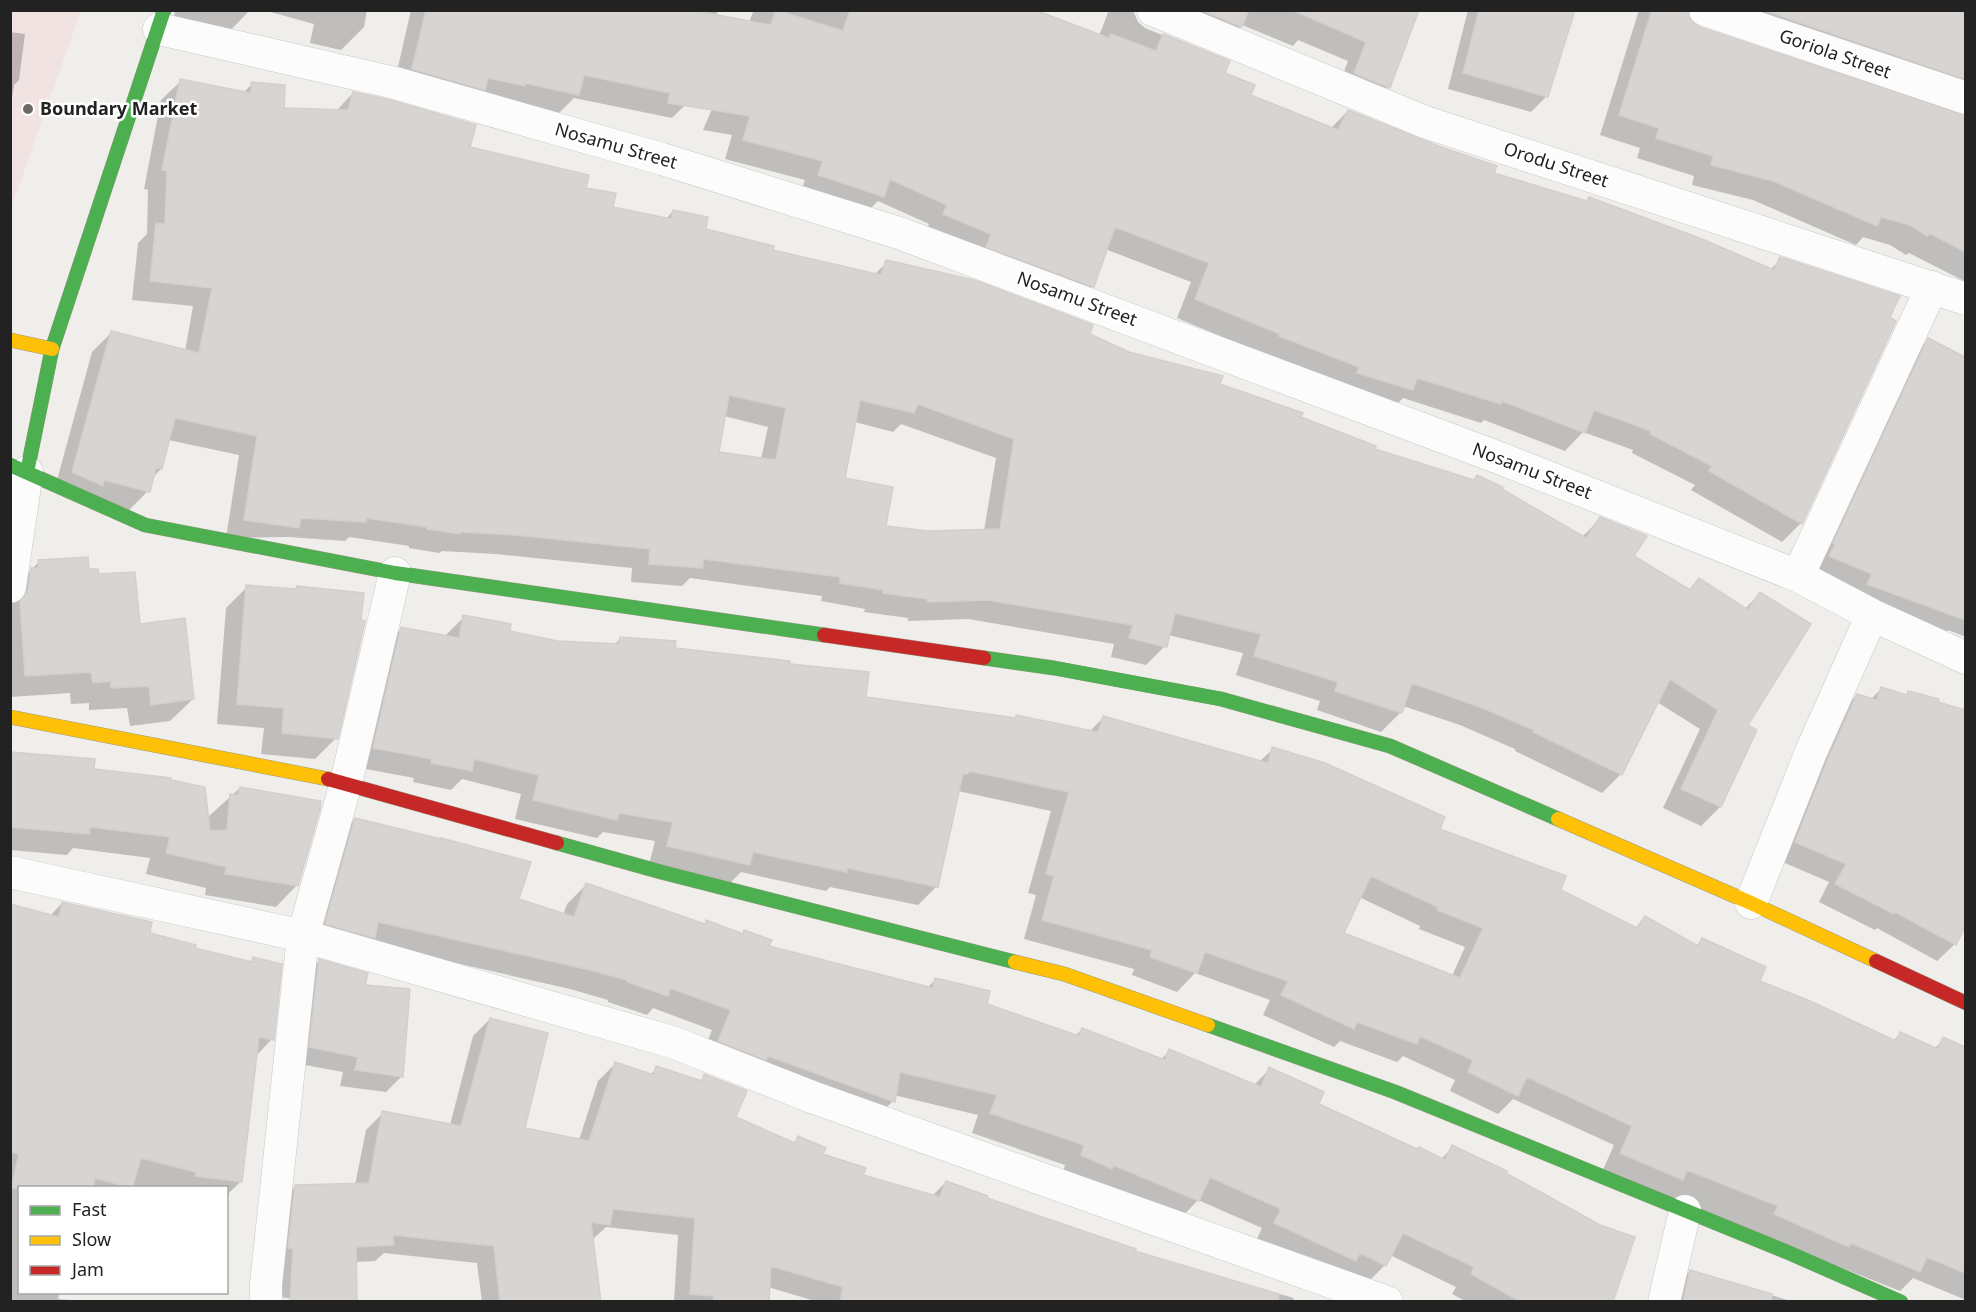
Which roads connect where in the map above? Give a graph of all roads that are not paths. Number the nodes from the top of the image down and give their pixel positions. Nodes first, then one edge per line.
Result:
1 (1153, 10) edge
2 (1705, 10) edge
3 (161, 20) edge
4 (1965, 98) edge
5 (1932, 287) junction
6 (1965, 299) edge
7 (10, 340) edge
8 (52, 349) junction
9 (19, 468) edge
10 (395, 573) junction
11 (1798, 576) junction
12 (10, 588) edge
13 (1872, 615) junction
14 (1965, 658) edge
15 (10, 717) edge
16 (345, 783) junction
17 (10, 872) edge
18 (1751, 903) junction
19 (303, 936) junction
20 (1965, 1003) edge
21 (1685, 1211) junction
22 (266, 1302) edge
23 (1387, 1302) edge
24 (1664, 1302) edge
25 (1900, 1302) edge

1 - 5 street, Orodu Street
2 - 4 street, Goriola Street
3 - 8 street
3 - 11 street, Nosamu Street
5 - 6 street, Orodu Street
5 - 11 street
7 - 8 street
8 - 9 street
9 - 10 street
9 - 12 street
10 - 16 street
10 - 18 street
11 - 13 street, Nosamu Street
13 - 14 street, Nosamu Street
13 - 18 street
15 - 16 street
16 - 19 street
16 - 21 street
17 - 19 street
18 - 20 street
19 - 22 street
19 - 23 street
21 - 24 street
21 - 25 street

